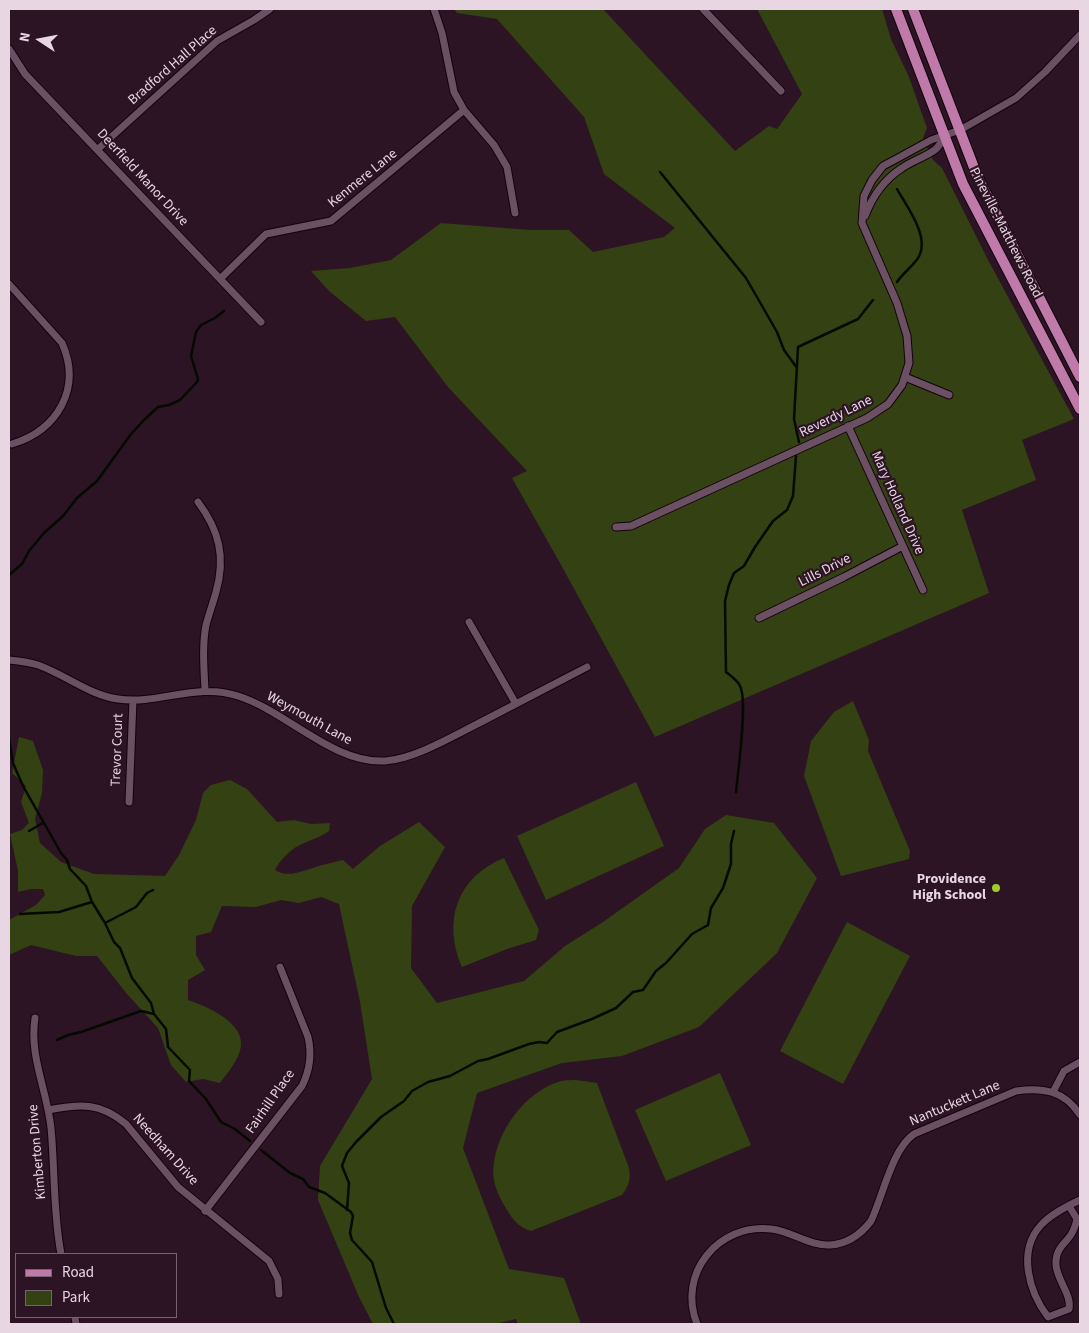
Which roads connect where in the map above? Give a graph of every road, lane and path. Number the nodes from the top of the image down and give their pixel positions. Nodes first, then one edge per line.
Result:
1 (270, 9) edge
2 (434, 9) edge
3 (703, 9) edge
4 (896, 9) edge
5 (913, 9) edge
6 (1080, 35) edge
7 (9, 49) edge
8 (781, 91) dead end
9 (464, 110) junction
10 (960, 130) junction
11 (946, 136) junction
12 (98, 149) junction
13 (516, 213) dead end
14 (862, 223) junction
15 (220, 279) junction
16 (9, 284) edge
17 (261, 322) dead end
18 (905, 377) junction
19 (1080, 377) edge
20 (949, 395) dead end
21 (1080, 409) edge
22 (848, 426) junction
23 (12, 444) dead end
24 (198, 502) dead end
25 (616, 527) dead end
26 (902, 546) junction
27 (923, 590) dead end
28 (759, 618) dead end
29 (469, 622) dead end
30 (9, 660) edge
31 (587, 667) dead end
32 (204, 690) junction
33 (133, 700) junction
34 (516, 704) junction
35 (129, 802) dead end
36 (280, 967) dead end
37 (35, 1018) dead end
38 (1080, 1062) edge
39 (1053, 1092) junction
40 (48, 1110) junction
41 (1080, 1115) edge
42 (1080, 1200) edge
43 (1069, 1206) junction
44 (206, 1211) junction
45 (61, 1253) edge
46 (279, 1294) dead end
47 (697, 1324) edge

1 - 12 street, Bradford Hall Place
2 - 9 street
3 - 8 street
4 - 11 main road, Pineville-Matthews Road
5 - 10 main road, Pineville-Matthews Road
6 - 10 street, Reverdy Lane
7 - 12 street, Deerfield Manor Drive
9 - 13 street
9 - 15 street, Kenmere Lane
10 - 11 street, Reverdy Lane
10 - 19 main road, Pineville-Matthews Road
11 - 14 street, Reverdy Lane
11 - 14 street, Reverdy Lane
11 - 21 main road, Pineville-Matthews Road
12 - 15 street, Deerfield Manor Drive
14 - 18 street, Reverdy Lane
15 - 17 street, Deerfield Manor Drive
16 - 23 street
18 - 20 street
18 - 22 street, Reverdy Lane
22 - 25 street, Reverdy Lane
22 - 26 street, Mary Holland Drive
24 - 32 street
26 - 27 street, Mary Holland Drive
26 - 28 street, Lills Drive
29 - 34 street
30 - 33 street, Weymouth Lane
31 - 34 street, Weymouth Lane
32 - 33 street, Weymouth Lane
32 - 34 street, Weymouth Lane
33 - 35 street, Trevor Court
36 - 44 street, Fairhill Place
37 - 40 street, Kimberton Drive
38 - 39 street
39 - 41 street
39 - 47 street, Nantuckett Lane
40 - 44 street, Needham Drive
40 - 45 street, Kimberton Drive
42 - 43 street
43 - 43 street
44 - 46 street, Needham Drive

